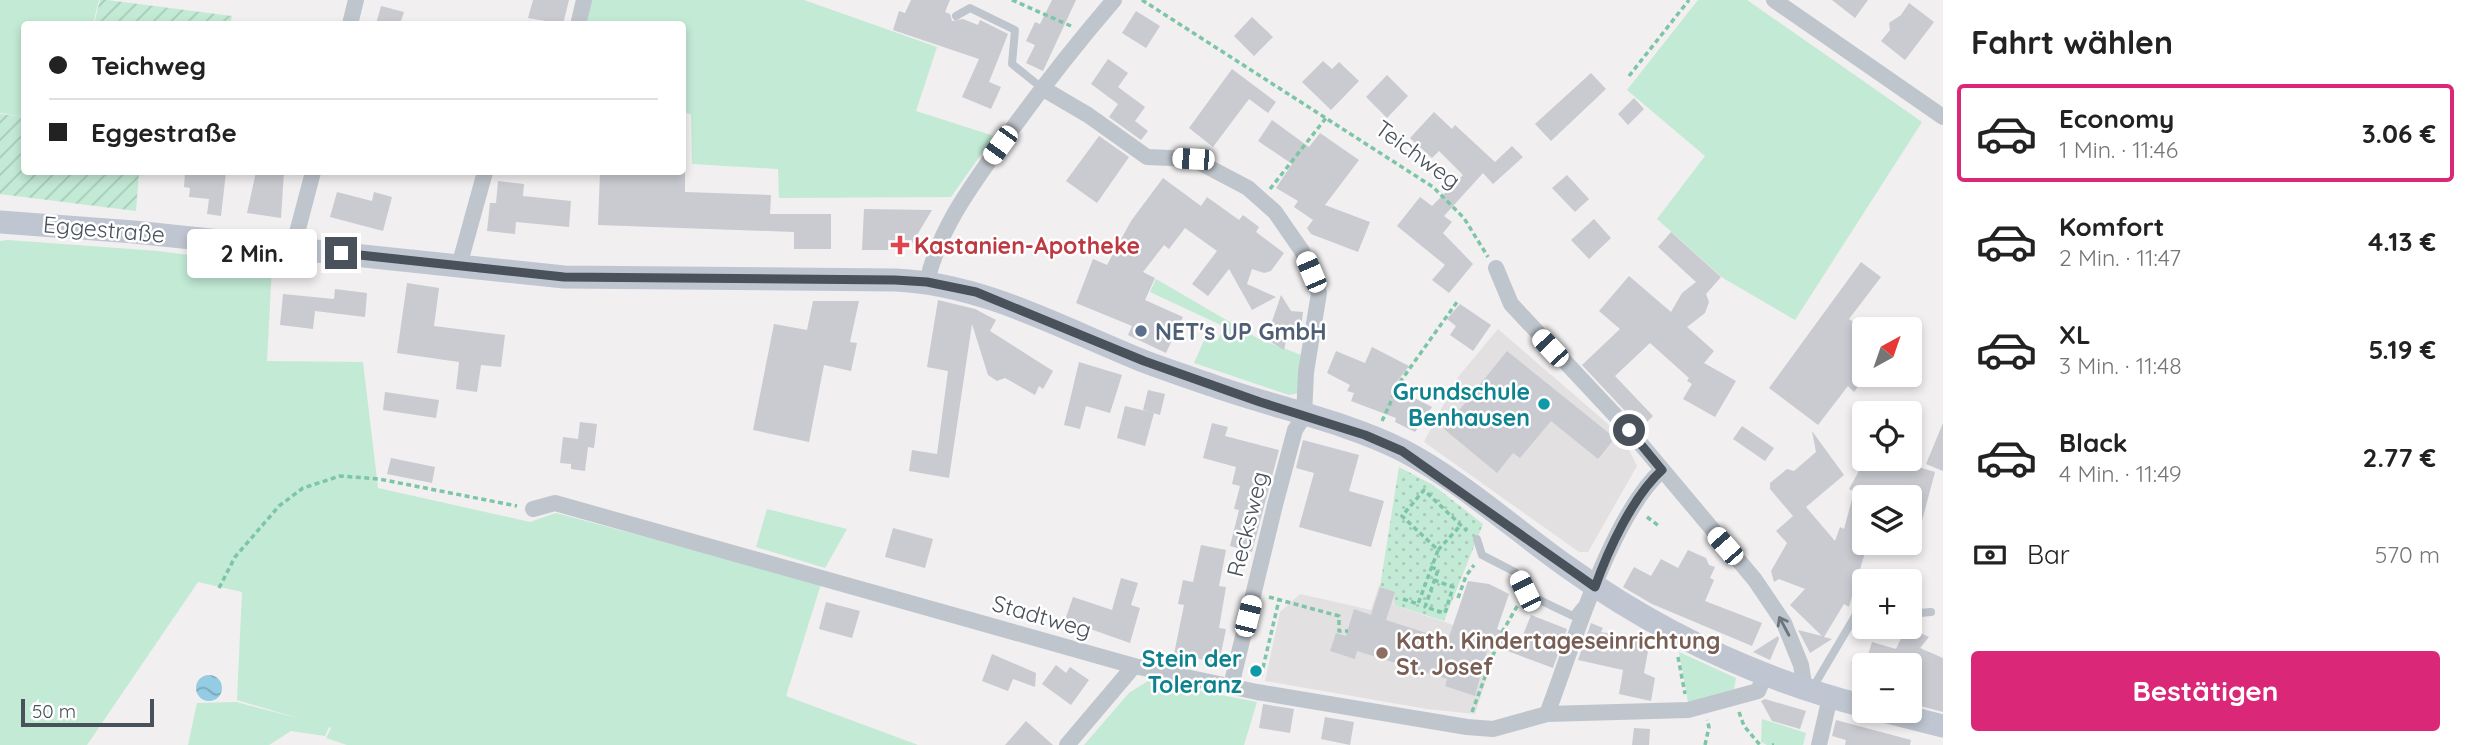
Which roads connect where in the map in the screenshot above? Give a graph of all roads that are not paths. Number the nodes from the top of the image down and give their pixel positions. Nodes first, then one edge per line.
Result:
1 (356, 0) edge
2 (584, 0) edge
3 (1114, 0) edge
4 (1774, 0) edge
5 (956, 16) dead end
6 (351, 21) edge
7 (579, 21) dead end
8 (1042, 88) junction
9 (1943, 117) edge
10 (312, 175) edge
11 (484, 175) edge
12 (0, 222) edge
13 (293, 248) junction
14 (459, 266) junction
15 (1496, 268) road end
16 (927, 282) junction
17 (1304, 416) junction
18 (1662, 470) junction
19 (533, 509) road end
20 (1477, 539) road end
21 (1595, 587) junction
22 (1931, 612) dead end
23 (1922, 613) edge
24 (1852, 628) edge
25 (1135, 666) junction
26 (1764, 677) junction
27 (1231, 686) junction
28 (1815, 693) junction
29 (1852, 703) edge
30 (1547, 714) junction
31 (1922, 721) edge
32 (1943, 726) edge
33 (1067, 745) edge
34 (1819, 745) edge

1 - 6 street
2 - 7 street
3 - 8 street
4 - 9 street
5 - 8 lane
8 - 16 street
8 - 17 street
10 - 13 street
11 - 14 street
12 - 13 main road, Eggestraße
13 - 14 main road, Eggestraße
14 - 16 main road, Eggestraße
15 - 18 street
16 - 17 main road, Eggestraße
17 - 21 main road, Eggestraße
17 - 27 street, Recksweg
18 - 21 street
28 -> 18 street
19 - 25 street, Stadtweg
20 - 21 lane
21 - 26 main road, Eggestraße
21 - 30 street
22 - 23 lane
24 - 28 lane
25 - 27 street, Stadtweg
25 - 33 street
26 - 28 main road, Eggestraße
26 - 30 street, Stadtweg
27 - 30 street, Stadtweg
28 - 29 main road, Eggestraße
28 - 34 street
31 - 32 main road

